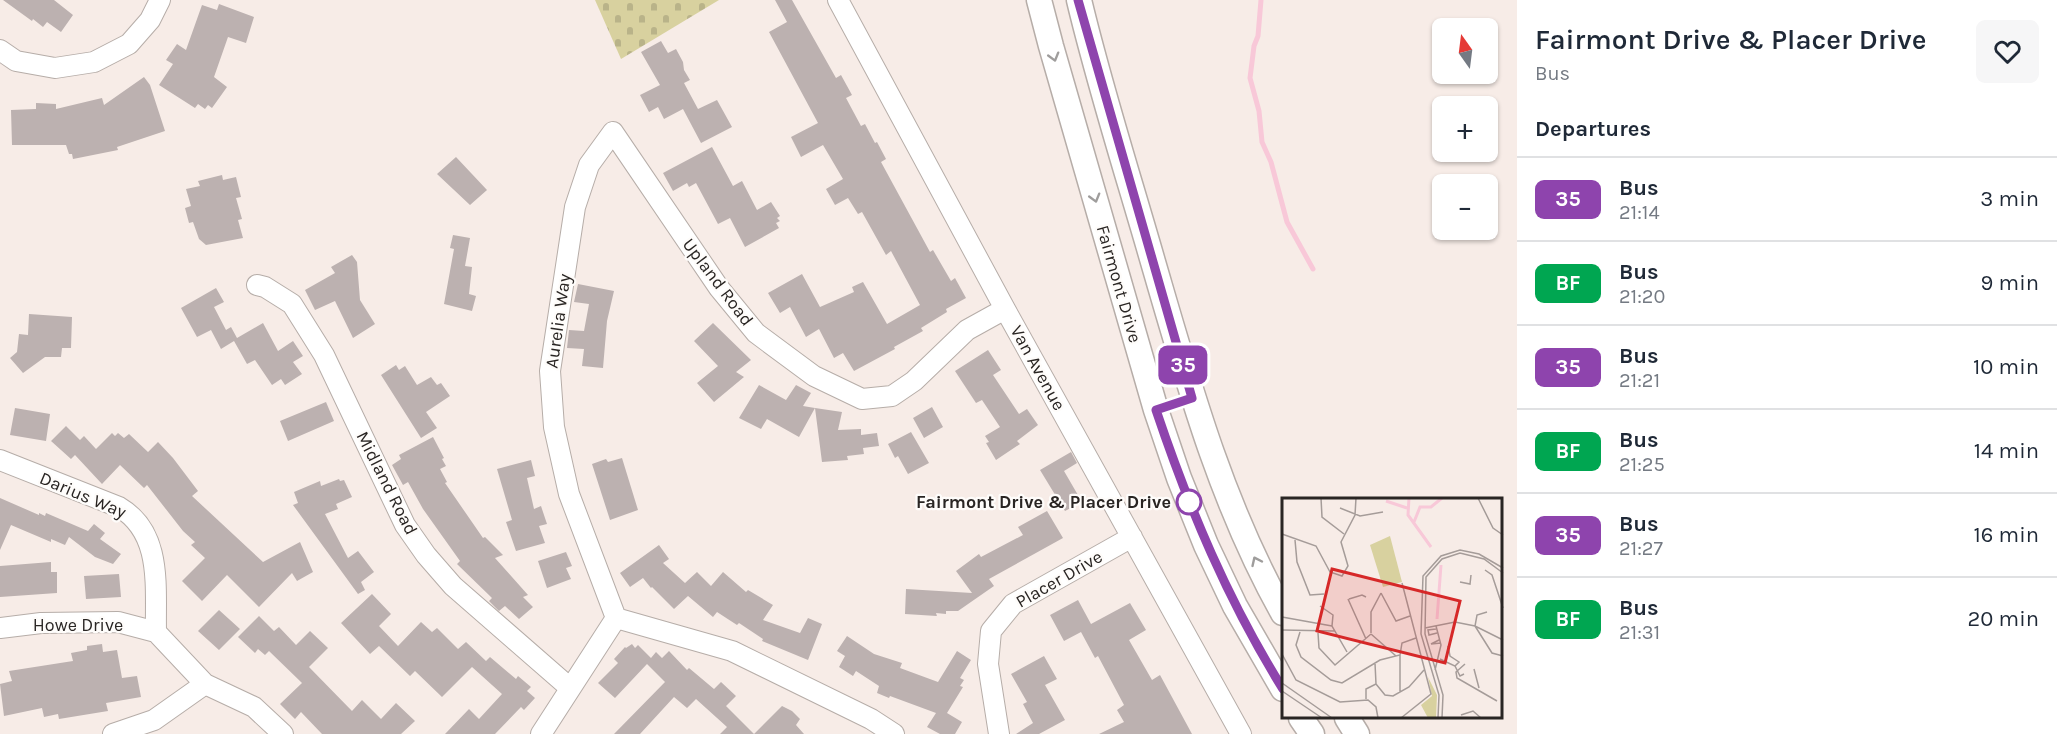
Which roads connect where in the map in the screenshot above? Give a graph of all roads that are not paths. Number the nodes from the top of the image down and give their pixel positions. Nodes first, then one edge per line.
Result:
1 (160, 0) edge
2 (838, 0) edge
3 (1039, 0) edge
4 (1078, 0) edge
5 (0, 51) edge
6 (613, 132) joint
7 (257, 285) dead end
8 (1005, 309) junction
9 (0, 460) edge
10 (1131, 537) junction
11 (1282, 611) edge
12 (616, 618) junction
13 (0, 628) edge
14 (156, 632) junction
15 (205, 684) junction
16 (1282, 687) edge
17 (570, 688) junction
18 (1302, 719) edge
19 (1348, 719) edge
20 (113, 734) edge
21 (283, 734) edge
22 (541, 734) edge
23 (894, 734) edge
24 (999, 734) edge
25 (1240, 734) edge
26 (1312, 734) edge
27 (1357, 734) edge

1 - 5 street
2 - 8 street, Van Avenue
3 -> 16 main road, Fairmont Drive
11 -> 4 main road
6 - 8 street, Upland Road
6 - 12 street, Aurelia Way
7 - 17 street, Midland Road
8 - 10 street, Van Avenue
9 - 14 street, Darius Way
10 - 24 street, Placer Drive
10 - 25 street, Van Avenue
12 - 17 street
12 - 23 street
13 - 14 street, Howe Drive
14 - 15 street
15 - 20 street
15 - 21 street
17 - 22 street
18 - 26 main road
19 - 27 main road

